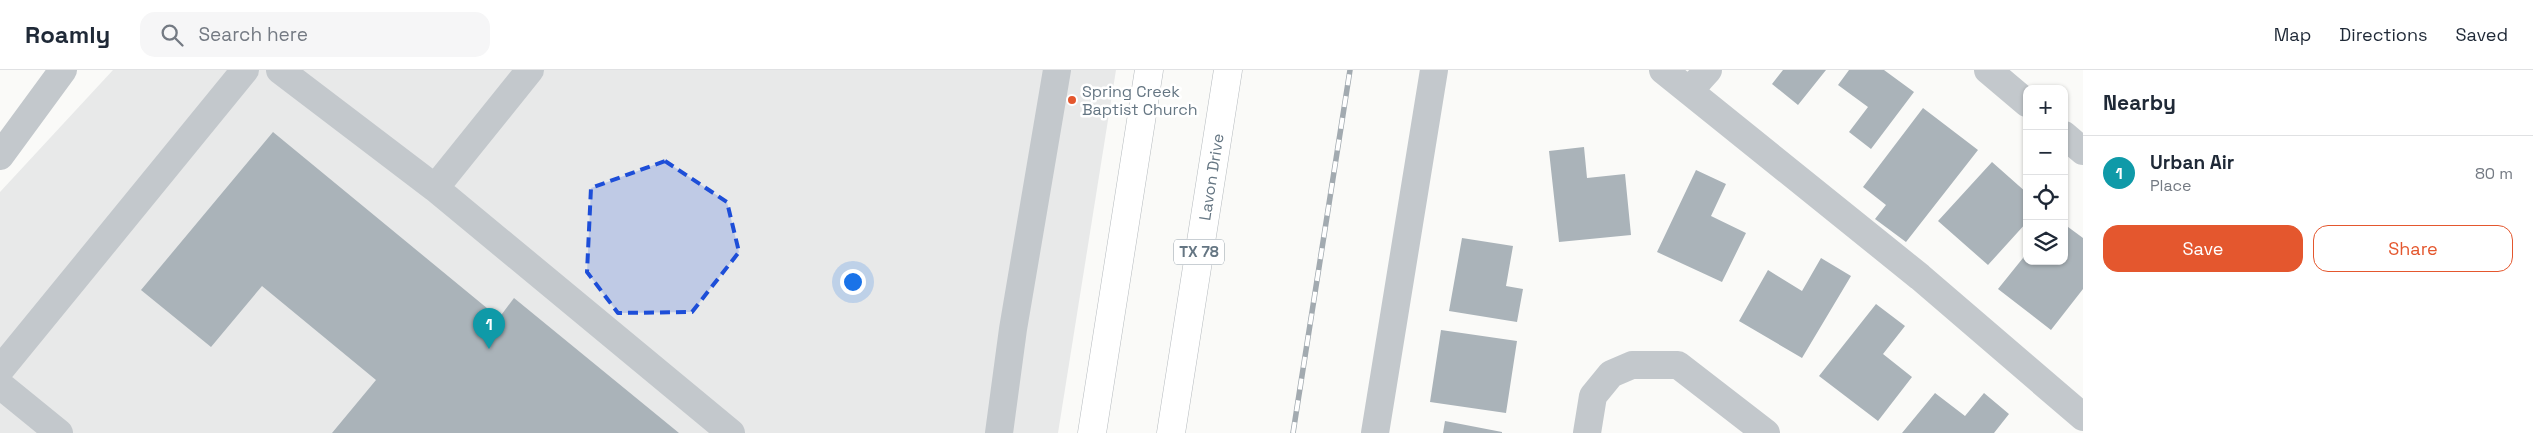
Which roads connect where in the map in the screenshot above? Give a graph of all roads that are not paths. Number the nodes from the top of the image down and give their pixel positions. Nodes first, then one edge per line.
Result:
1 (63, 70) edge
2 (245, 70) edge
3 (280, 70) edge
4 (530, 70) edge
5 (1057, 70) edge
6 (1149, 70) edge
7 (1228, 70) edge
8 (1434, 70) edge
9 (1664, 70) edge
10 (1708, 70) edge
11 (1988, 70) edge
12 (1689, 91) junction
13 (2023, 100) edge
14 (2068, 138) edge
15 (2083, 151) edge
16 (0, 156) edge
17 (435, 188) junction
18 (0, 370) edge
19 (0, 385) edge
20 (2083, 417) edge
21 (59, 433) edge
22 (731, 433) edge
23 (999, 433) edge
24 (1092, 433) edge
25 (1170, 433) edge
26 (1375, 433) edge
27 (1586, 433) edge
28 (1766, 433) edge

1 - 16 street
2 - 18 street
3 - 17 street
4 - 17 street
5 - 23 street
6 - 24 main road
7 - 25 main road, Lavon Drive / TX 78
8 - 26 street
9 - 12 street
10 - 12 street
11 - 13 street
12 - 20 street
14 - 15 street
17 - 22 street
19 - 21 street
27 - 28 street

